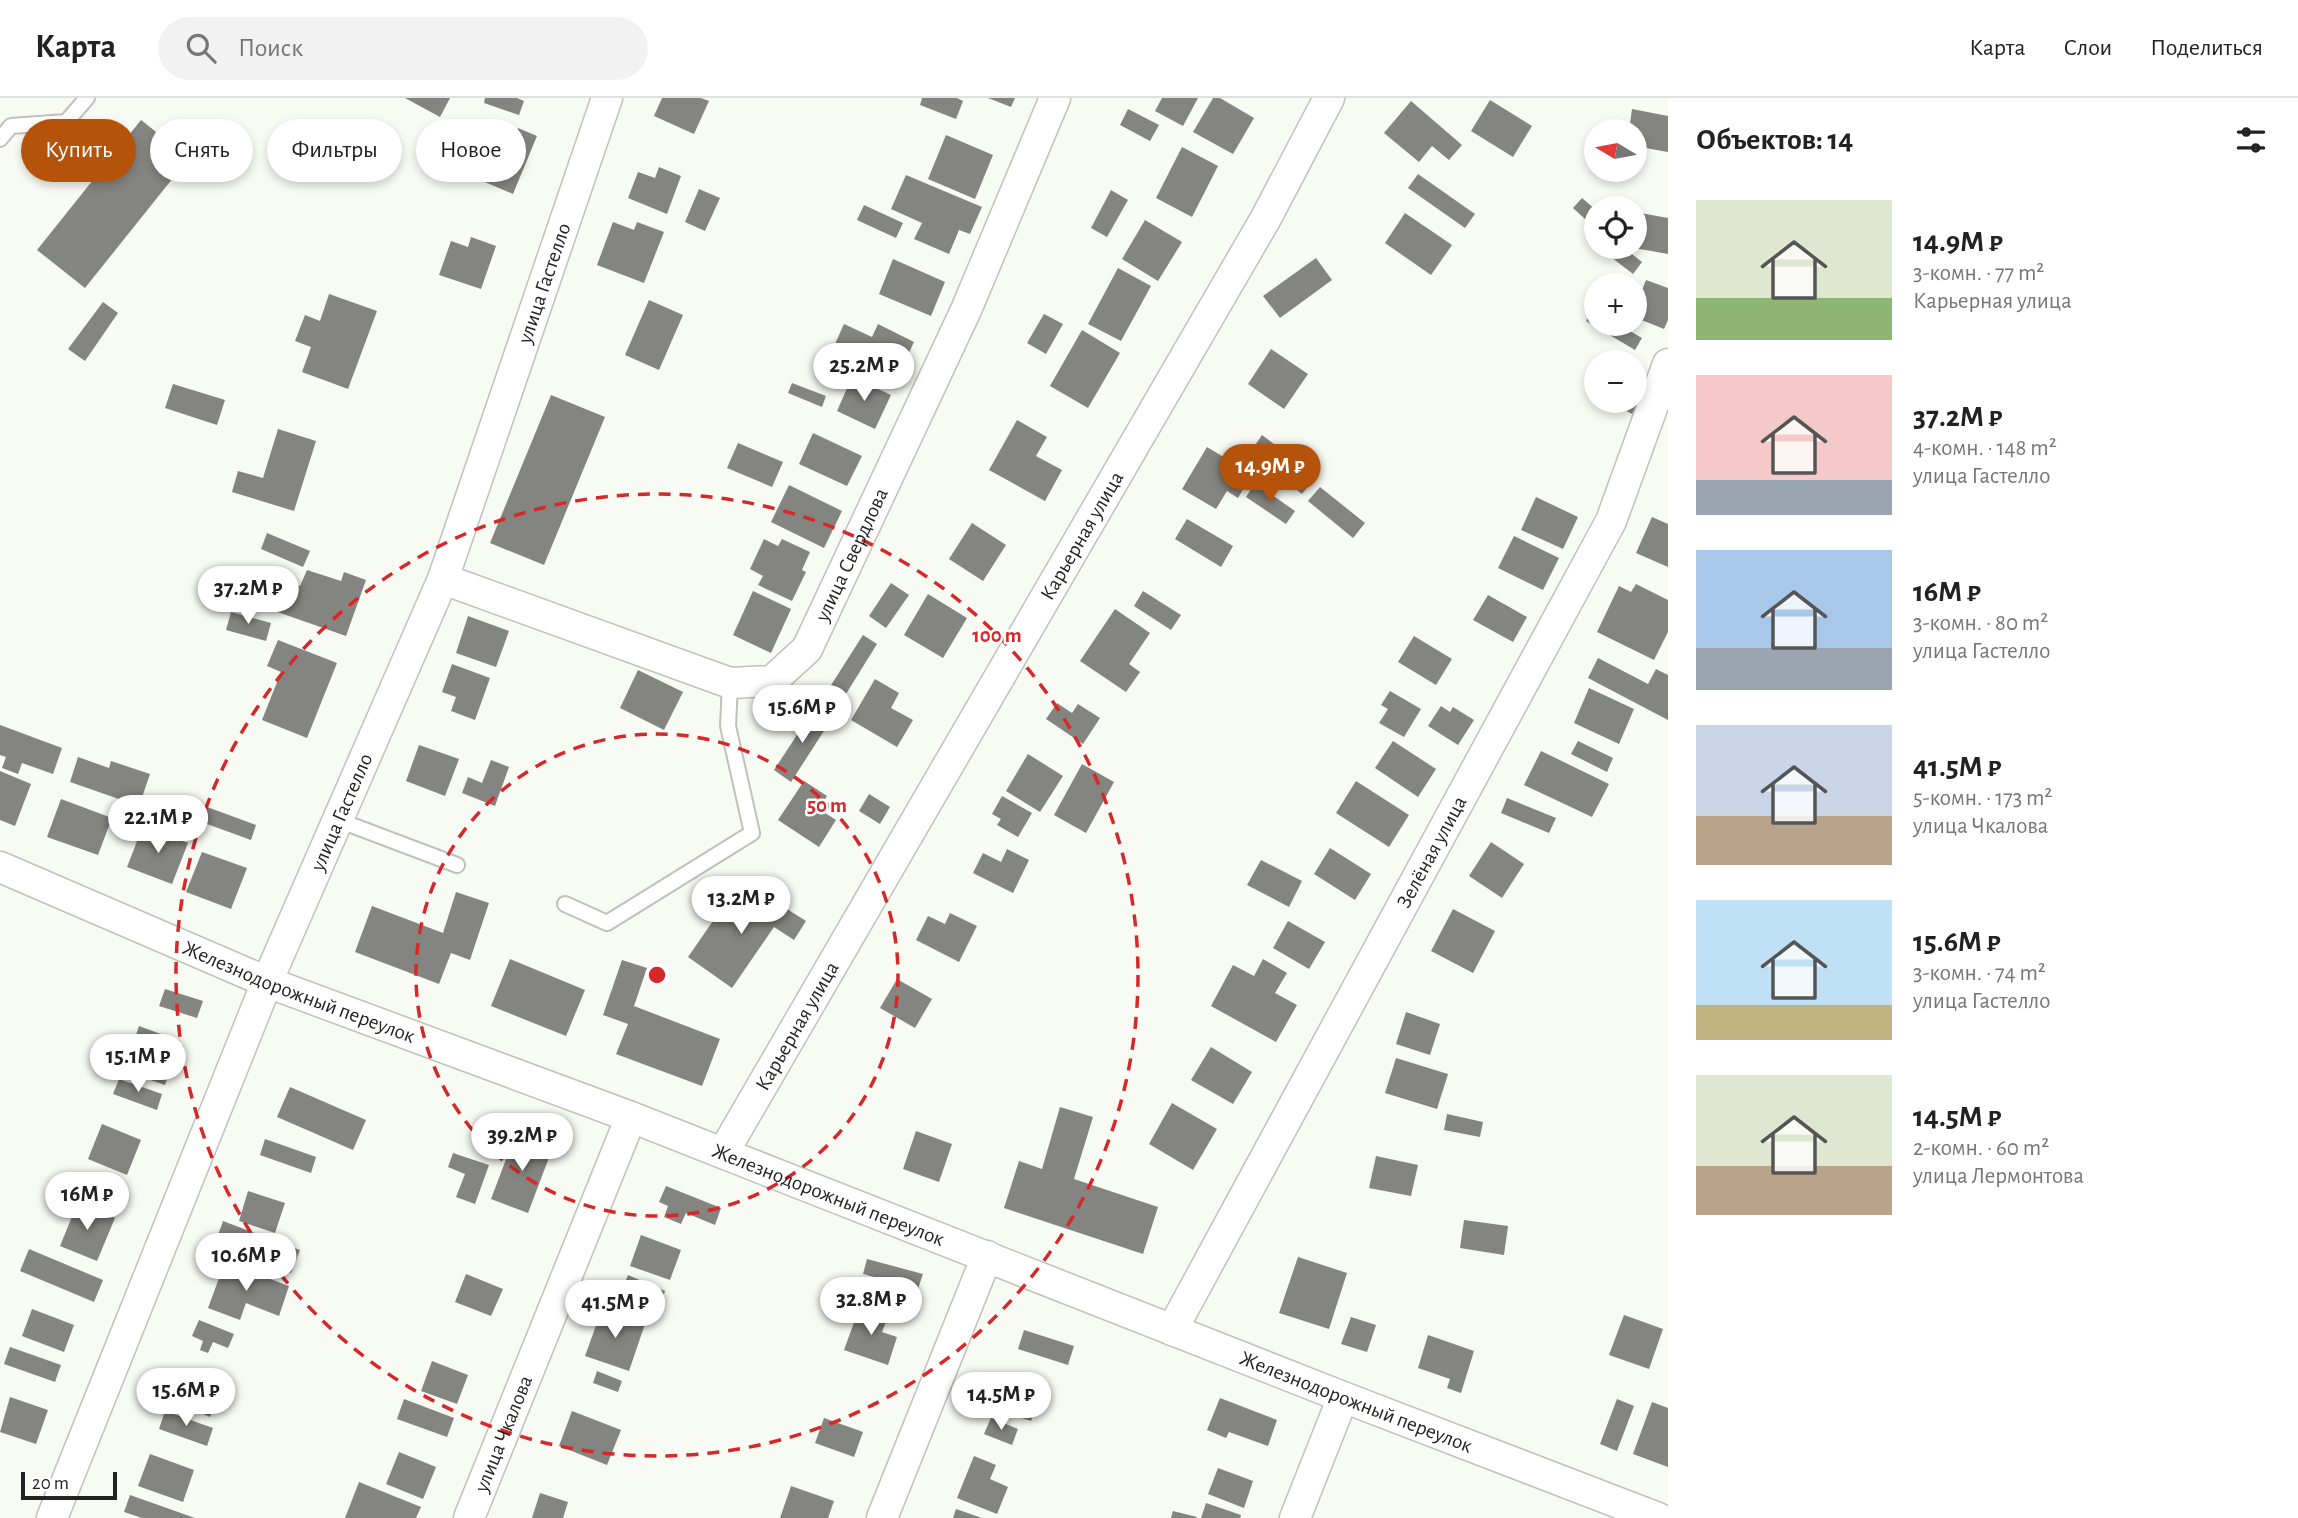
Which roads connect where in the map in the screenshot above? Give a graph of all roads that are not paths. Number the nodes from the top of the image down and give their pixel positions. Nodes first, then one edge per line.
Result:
1 (87, 98) edge
2 (607, 98) edge
3 (1055, 98) edge
4 (1329, 98) edge
5 (0, 139) edge
6 (1668, 365) edge
7 (443, 579) junction
8 (730, 683) junction
9 (338, 820) junction
10 (457, 865) dead end
11 (0, 867) edge
12 (565, 904) dead end
13 (267, 982) junction
14 (631, 1117) junction
15 (723, 1153) junction
16 (987, 1256) junction
17 (1172, 1330) junction
18 (1343, 1397) junction
19 (52, 1518) edge
20 (469, 1518) edge
21 (882, 1518) edge
22 (1295, 1518) edge
23 (1658, 1518) edge

1 - 5 lane
2 - 7 street, улица Гастелло
3 - 8 street, улица Свердлова
4 - 15 street, Карьерная улица
6 - 17 street, Зелёная улица
7 - 8 street, улица Свердлова
7 - 9 street, улица Гастелло
8 - 12 lane
9 - 10 lane
9 - 13 street, улица Гастелло
11 - 13 street, Железнодорожный переулок
13 - 14 street, Железнодорожный переулок
13 - 19 street, улица Гастелло
14 - 15 street, Железнодорожный переулок
14 - 20 street, улица Чкалова
15 - 16 street, Железнодорожный переулок
16 - 17 street, Железнодорожный переулок
16 - 21 street
17 - 18 street, Железнодорожный переулок
18 - 22 street
18 - 23 street, Железнодорожный переулок

